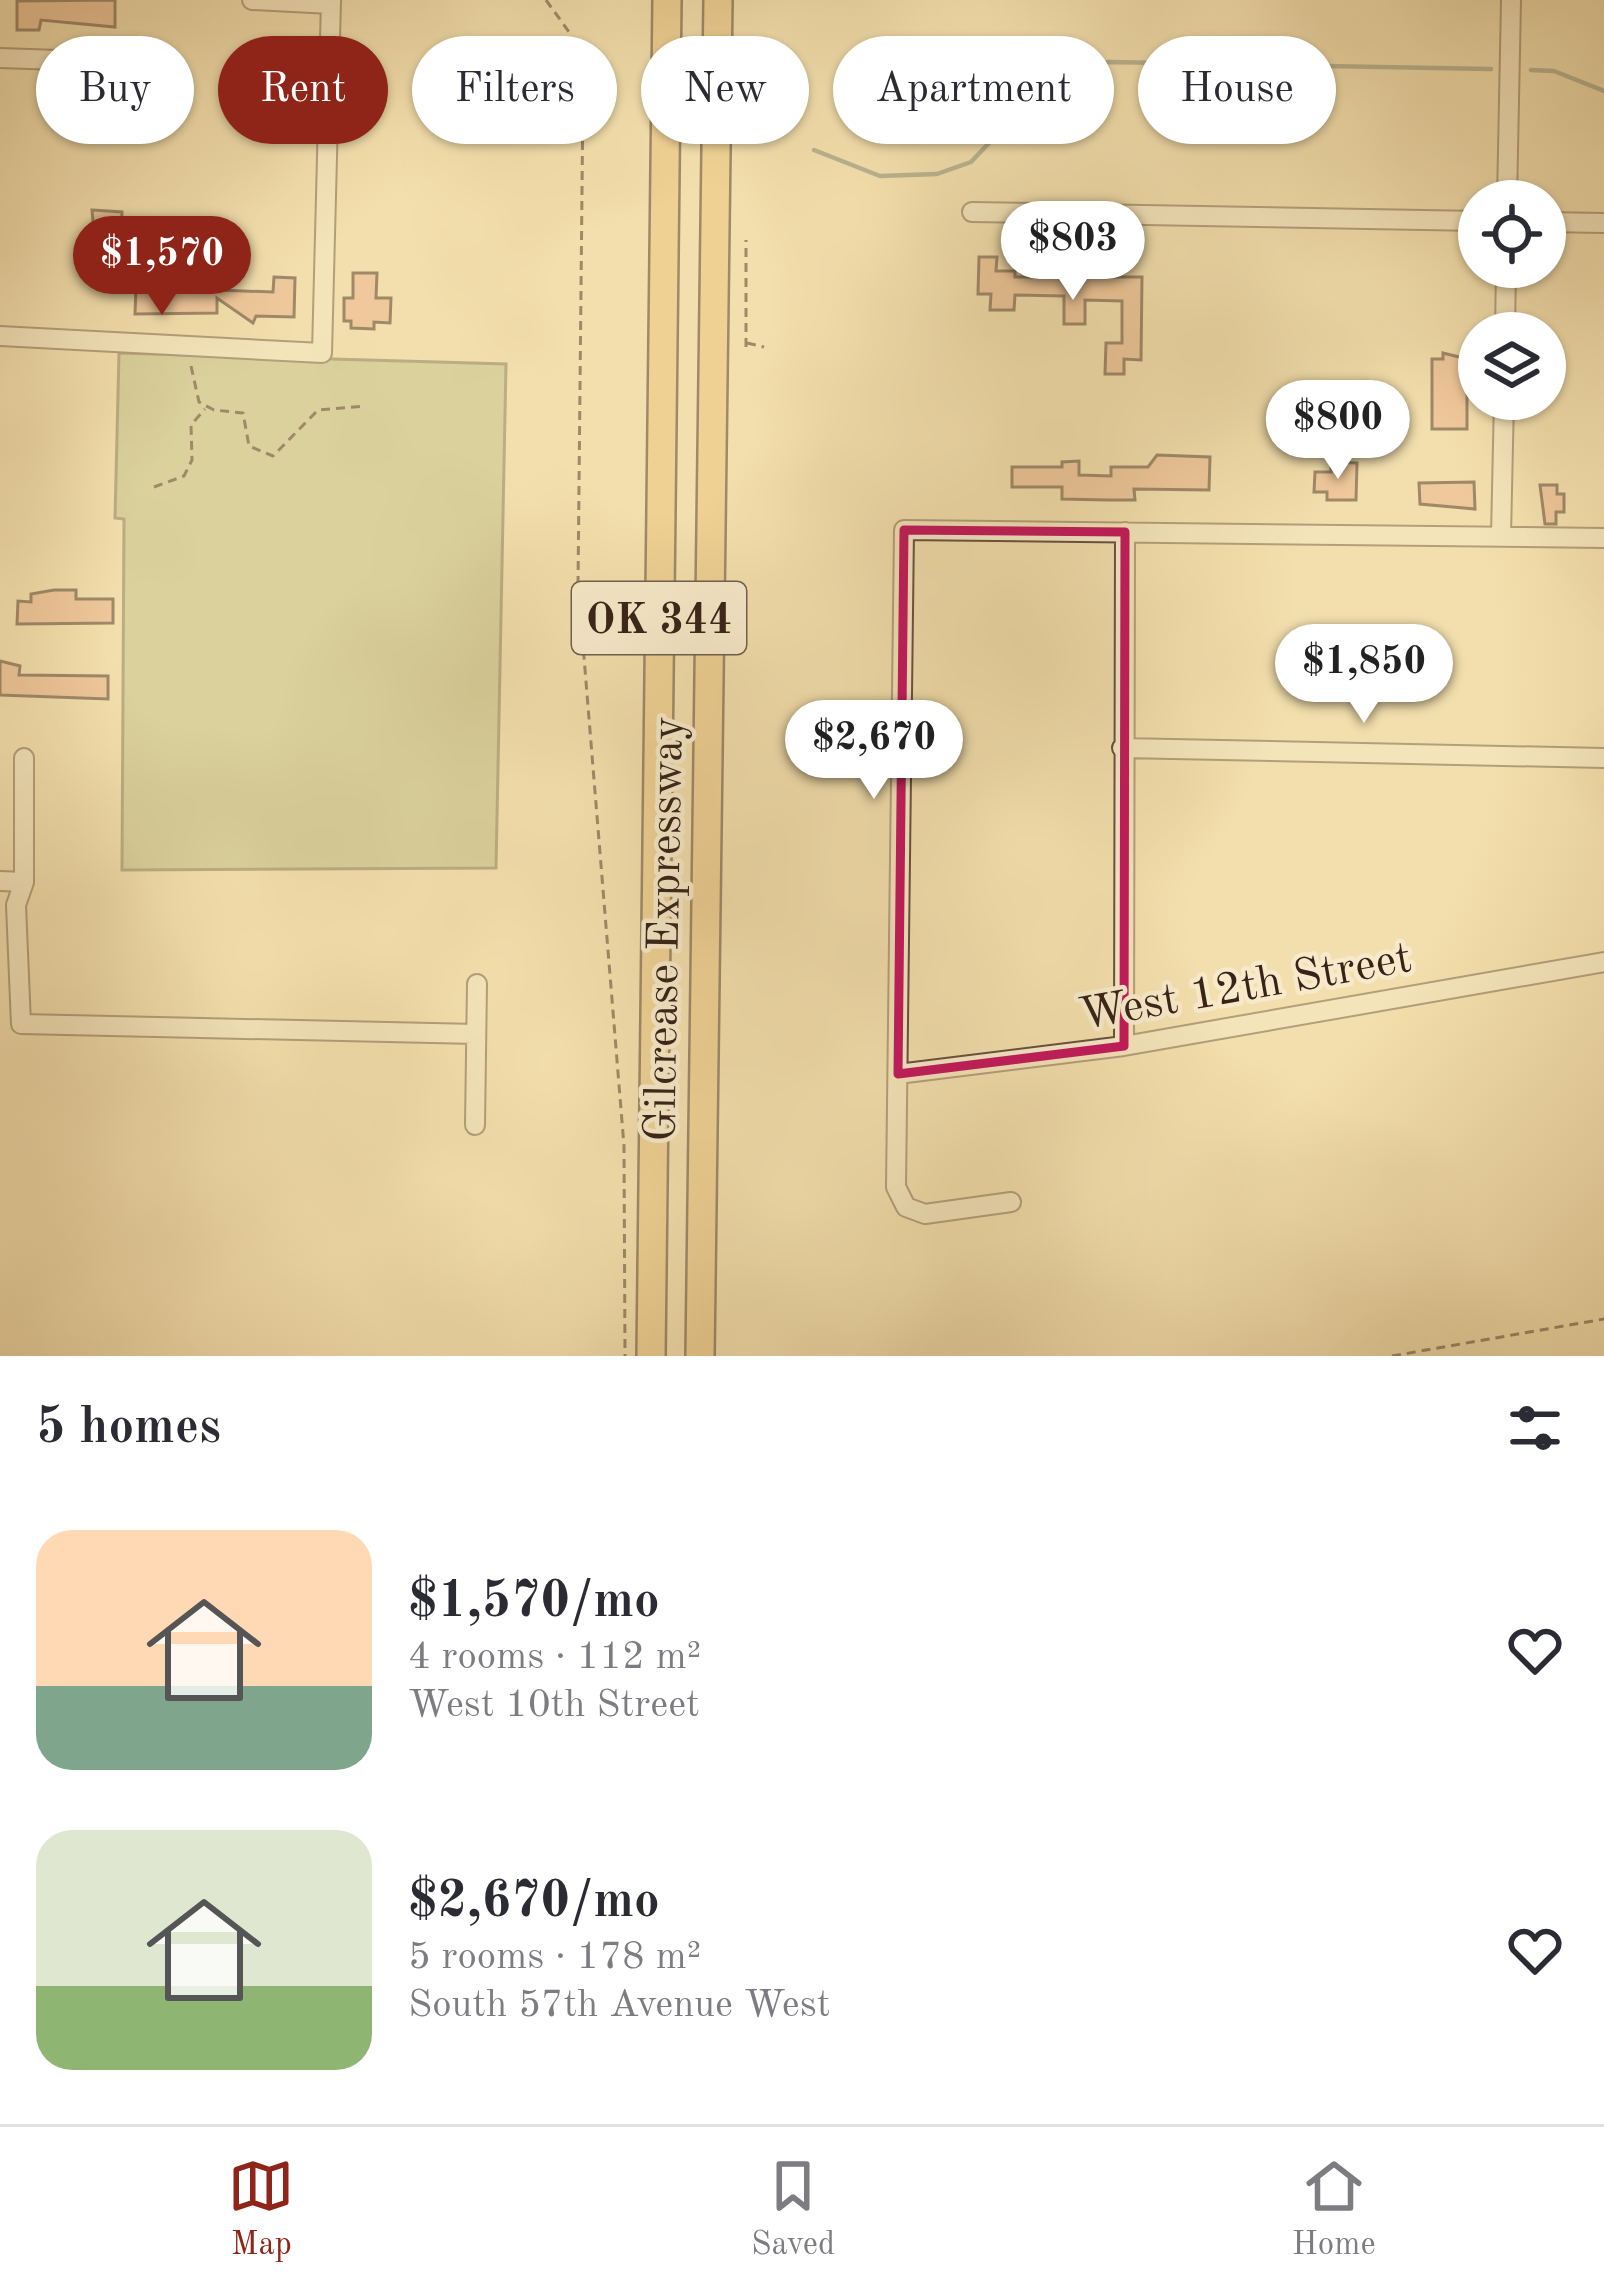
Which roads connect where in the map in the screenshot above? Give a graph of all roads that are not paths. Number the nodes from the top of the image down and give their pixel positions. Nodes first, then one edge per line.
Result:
1 (252, 0) edge
2 (667, 0) edge
3 (718, 0) edge
4 (1511, 0) edge
5 (331, 2) edge
6 (0, 58) edge
7 (36, 59) edge
8 (1507, 180) edge
9 (972, 212) dead end
10 (1458, 221) edge
11 (1566, 222) edge
12 (1604, 223) edge
13 (0, 336) edge
14 (1504, 420) edge
15 (1125, 532) junction
16 (1501, 536) junction
17 (1604, 538) edge
18 (1122, 748) junction
19 (24, 758) dead end
20 (1604, 758) edge
21 (0, 881) edge
22 (24, 882) junction
23 (1604, 962) edge
24 (477, 984) dead end
25 (476, 1034) junction
26 (1124, 1046) junction
27 (898, 1074) junction
28 (475, 1125) dead end
29 (1011, 1202) dead end
30 (651, 1356) edge
31 (700, 1356) edge

1 - 5 street
2 - 30 highway, Gilcrease Expressway / OK 344
3 - 31 highway, Gilcrease Expressway / OK 344
4 - 8 street
5 - 13 street
6 - 7 street
9 - 10 street
11 - 12 street
14 - 16 street
15 - 16 street
15 - 18 street
15 - 27 street
16 - 17 street
18 - 20 street
18 - 26 street
19 - 22 street
21 - 22 street
22 - 25 street
23 - 26 street, West 12th Street
24 - 25 street
25 - 28 street
26 - 27 street, West 12th Street
27 - 29 street

